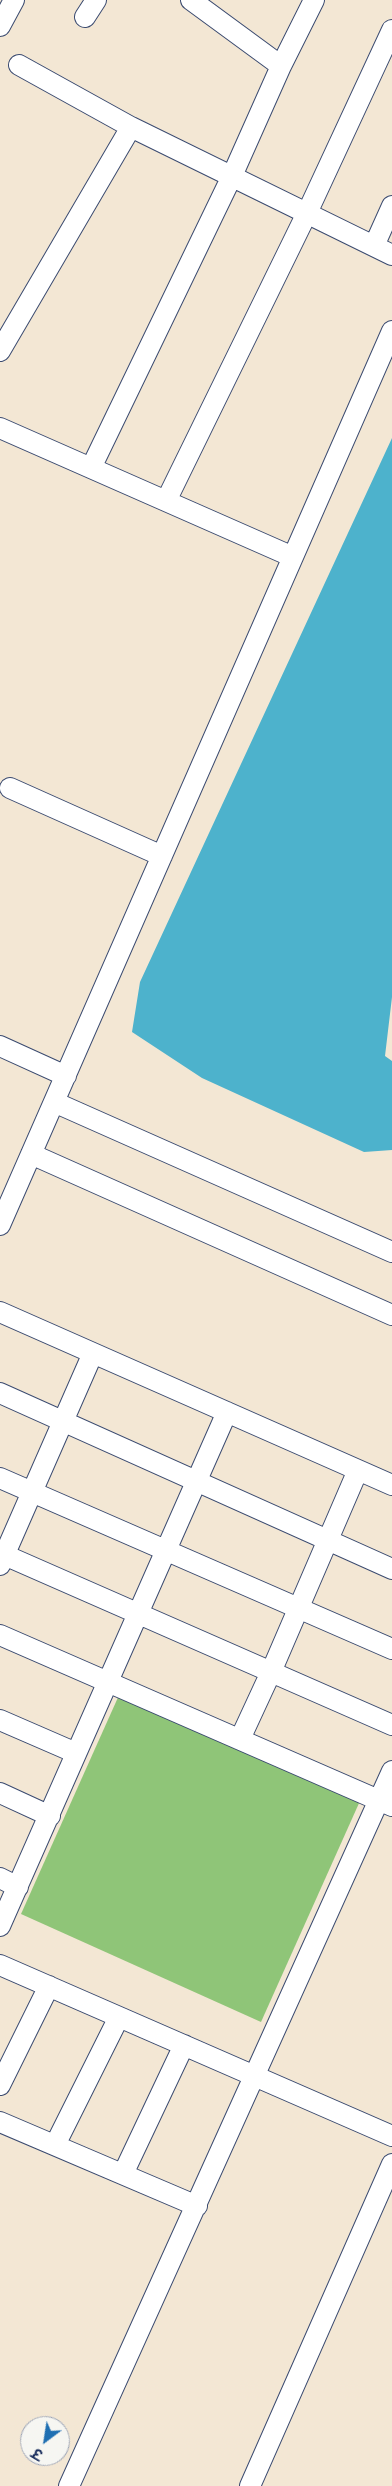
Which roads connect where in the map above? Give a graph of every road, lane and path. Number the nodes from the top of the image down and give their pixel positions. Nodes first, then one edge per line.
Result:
1 (14, 0) edge
2 (190, 0) edge
3 (314, 0) edge
4 (0, 26) edge
5 (392, 30) edge
6 (19, 65) dead end
7 (282, 66) junction
8 (131, 127) junction
9 (232, 176) junction
10 (392, 206) edge
11 (307, 213) junction
12 (383, 250) edge
13 (392, 331) edge
14 (0, 351) edge
15 (0, 428) edge
16 (91, 468) junction
17 (166, 501) junction
18 (293, 557) junction
19 (10, 788) dead end
20 (162, 856) junction
21 (0, 1046) edge
22 (66, 1076) junction
23 (54, 1102) junction
24 (31, 1154) junction
25 (0, 1225) edge
26 (392, 1252) edge
27 (0, 1312) edge
28 (392, 1315) edge
29 (93, 1353) junction
30 (0, 1393) edge
31 (227, 1412) junction
32 (63, 1421) junction
33 (358, 1470) junction
34 (0, 1478) edge
35 (196, 1481) junction
36 (392, 1485) edge
37 (32, 1492) junction
38 (328, 1540) junction
39 (166, 1550) junction
40 (2, 1558) edge
41 (392, 1570) edge
42 (298, 1608) junction
43 (138, 1613) junction
44 (0, 1635) edge
45 (392, 1649) edge
46 (271, 1672) junction
47 (107, 1682) junction
48 (0, 1720) edge
49 (392, 1726) edge
50 (240, 1739) junction
51 (76, 1753) junction
52 (392, 1770) edge
53 (0, 1793) edge
54 (385, 1803) edge
55 (50, 1816) junction
56 (9, 1883) edge
57 (0, 1926) edge
58 (0, 1965) edge
59 (49, 1986) junction
60 (119, 2017) junction
61 (184, 2045) junction
62 (256, 2077) junction
63 (0, 2085) edge
64 (0, 2122) edge
65 (392, 2136) edge
66 (55, 2145) junction
67 (392, 2164) edge
68 (123, 2174) junction
69 (197, 2206) junction
70 (70, 2486) edge
71 (250, 2486) edge

1 - 4 street
2 - 7 street
3 - 7 street
5 - 11 street
6 - 8 street
7 - 9 street
8 - 9 street
8 - 14 street
9 - 11 street
9 - 16 street
10 - 12 street
11 - 12 street
11 - 17 street
13 - 18 street
15 - 16 street
16 - 17 street
17 - 18 street
18 - 20 street
19 - 20 street
20 - 22 street
21 - 22 street
22 - 23 street
23 - 24 street
23 - 26 street
24 - 25 street
24 - 28 street
27 - 29 street
29 - 31 street
29 - 32 street
30 - 32 street
31 - 33 street
31 - 35 street
32 - 35 street
32 - 37 street
33 - 36 street
33 - 38 street
34 - 37 street
35 - 38 street
35 - 39 street
37 - 39 street
37 - 40 street
38 - 41 street
38 - 42 street
39 - 42 street
39 - 43 street
40 - 43 street
42 - 45 street
42 - 46 street
43 - 46 street
43 - 47 street
44 - 47 street
46 - 49 street
46 - 50 street
47 - 50 street
47 - 51 street
48 - 51 street
50 - 54 street
51 - 55 street
52 - 54 street
53 - 55 street
54 - 62 street
55 - 56 street
56 - 57 street
58 - 59 street
59 - 60 street
59 - 63 street
60 - 61 street
60 - 66 street
61 - 62 street
61 - 68 street
62 - 65 street
62 - 69 street
64 - 66 street
66 - 68 street
67 - 71 street
68 - 69 street
69 - 70 street

